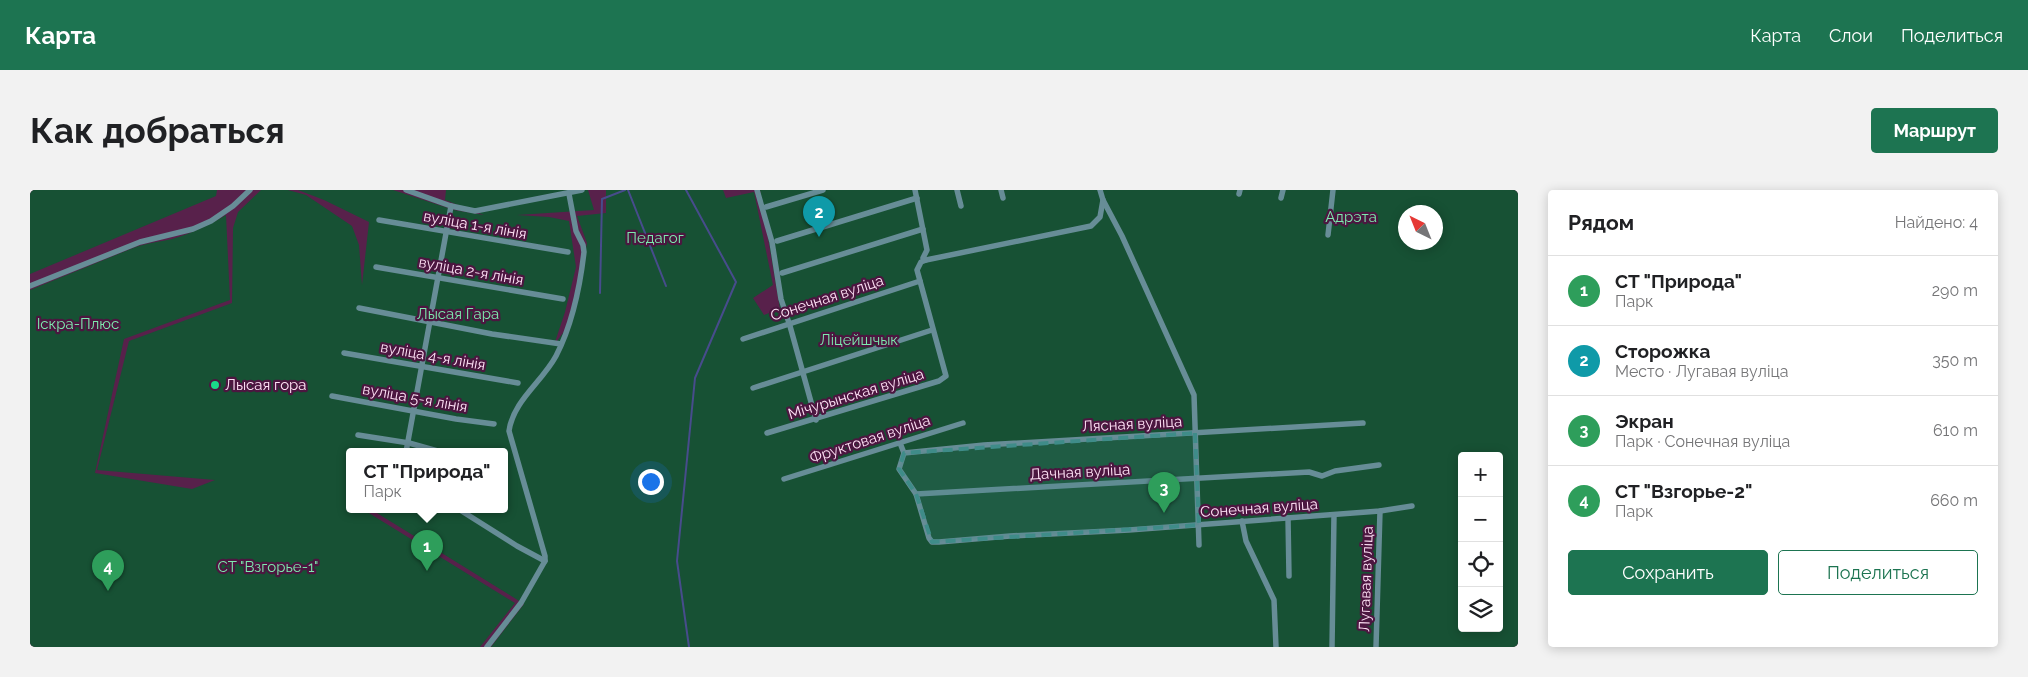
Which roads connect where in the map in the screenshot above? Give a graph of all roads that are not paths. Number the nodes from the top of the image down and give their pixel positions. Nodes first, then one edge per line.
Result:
1 (250, 190) edge
2 (406, 190) edge
3 (582, 190) edge
4 (758, 190) edge
5 (823, 190) edge
6 (915, 190) edge
7 (957, 190) edge
8 (1001, 190) edge
9 (1100, 190) edge
10 (1283, 190) edge
11 (1332, 190) edge
12 (569, 194) junction
13 (917, 198) junction
14 (1003, 198) dead end
15 (1282, 198) dead end
16 (1103, 200) junction
17 (451, 206) junction
18 (961, 206) dead end
19 (766, 207) dead end
20 (379, 220) dead end
21 (923, 229) junction
22 (447, 233) junction
23 (1328, 235) dead end
24 (777, 241) dead end
25 (568, 252) dead end
26 (926, 260) junction
27 (376, 267) dead end
28 (782, 273) dead end
29 (439, 278) junction
30 (920, 281) junction
31 (30, 286) edge
32 (563, 299) dead end
33 (359, 308) dead end
34 (431, 322) junction
35 (789, 322) junction
36 (932, 330) junction
37 (743, 339) dead end
38 (561, 344) junction
39 (344, 353) dead end
40 (423, 366) junction
41 (803, 371) junction
42 (518, 383) dead end
43 (753, 388) dead end
44 (332, 396) dead end
45 (415, 412) junction
46 (816, 420) junction
47 (963, 423) dead end
48 (1363, 423) dead end
49 (494, 424) dead end
50 (1195, 433) junction
51 (768, 434) dead end
52 (358, 435) dead end
53 (409, 443) junction
54 (900, 443) junction
55 (407, 448) edge
56 (427, 448) edge
57 (904, 453) junction
58 (1379, 465) dead end
59 (1197, 478) junction
60 (784, 479) dead end
61 (916, 494) junction
62 (1412, 506) dead end
63 (1380, 512) junction
64 (465, 513) edge
65 (1334, 515) junction
66 (1288, 518) junction
67 (1242, 521) junction
68 (1199, 525) junction
69 (1199, 545) dead end
70 (545, 561) junction
71 (1289, 576) dead end
72 (487, 647) edge
73 (1276, 647) edge
74 (1332, 647) edge
75 (1376, 647) edge

1 - 31 street
2 - 17 street
3 - 12 street
4 - 35 street
5 - 19 street
6 - 13 street
7 - 18 street
8 - 14 street
9 - 16 street
10 - 15 street
11 - 23 street
12 - 17 street
12 - 38 street
13 - 21 street
13 - 24 street
16 - 26 street
16 - 50 street
17 - 22 street
20 - 22 street, вуліца 1-я лінія
21 - 26 street
21 - 28 street
22 - 25 street, вуліца 1-я лінія
22 - 29 street
26 - 30 street
27 - 29 street, вуліца 2-я лінія
29 - 32 street, вуліца 2-я лінія
29 - 34 street
30 - 35 street, Сонечная вуліца
30 - 36 street
33 - 34 street
34 - 38 street
34 - 40 street
35 - 37 street, Сонечная вуліца
35 - 41 street
36 - 41 street
36 - 46 street, Мічурынская вуліца
38 - 70 street
39 - 40 street, вуліца 4-я лінія
40 - 42 street, вуліца 4-я лінія
40 - 45 street
41 - 43 street
41 - 46 street
44 - 45 street, вуліца 5-я лінія
45 - 49 street, вуліца 5-я лінія
45 - 53 street
46 - 51 street, Мічурынская вуліца
47 - 54 street, Фруктовая вуліца
48 - 50 street, Лясная вуліца
50 - 57 street, Лясная вуліца
50 - 59 street
52 - 53 street
53 - 55 street
53 - 56 street
54 - 57 street
54 - 60 street, Фруктовая вуліца
57 - 61 street
58 - 59 street, Дачная вуліца
59 - 61 street, Дачная вуліца
59 - 68 street
61 - 68 street, Сонечная вуліца
62 - 63 street, Сонечная вуліца
63 - 65 street, Сонечная вуліца
63 - 75 street, Лугавая вуліца
64 - 70 street
65 - 66 street, Сонечная вуліца
65 - 74 street
66 - 67 street, Сонечная вуліца
66 - 71 street
67 - 68 street, Сонечная вуліца
67 - 73 street
68 - 69 street
70 - 72 street

